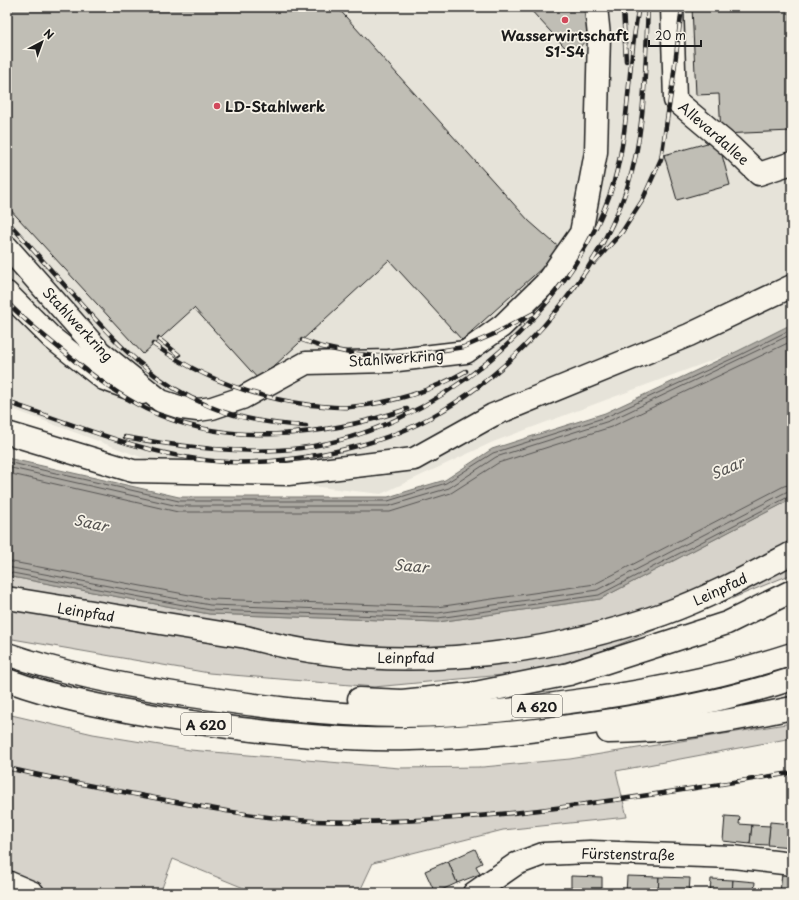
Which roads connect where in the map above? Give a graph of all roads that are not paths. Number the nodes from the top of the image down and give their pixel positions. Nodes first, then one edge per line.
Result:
1 (596, 7) edge
2 (672, 7) edge
3 (792, 163) edge
4 (7, 247) edge
5 (792, 286) edge
6 (7, 293) edge
7 (161, 401) junction
8 (7, 433) edge
9 (792, 553) edge
10 (792, 591) edge
11 (7, 598) edge
12 (7, 654) edge
13 (792, 654) edge
14 (792, 679) edge
15 (7, 680) edge
16 (276, 708) junction
17 (792, 708) edge
18 (521, 733) junction
19 (792, 864) edge
20 (7, 882) edge
21 (33, 893) edge
22 (474, 893) edge

1 - 7 main road, Stahlwerkring
2 - 3 main road, Allevardallee
4 - 7 main road, Stahlwerkring
5 - 8 main road
6 - 7 main road
9 - 11 main road, Leinpfad
10 - 16 main road
12 - 16 main road, A 620
13 - 16 main road, A 620
14 - 18 main road, A 620
15 - 18 main road, A 620
17 - 18 main road
19 - 22 main road, Fürstenstraße
20 - 21 main road

